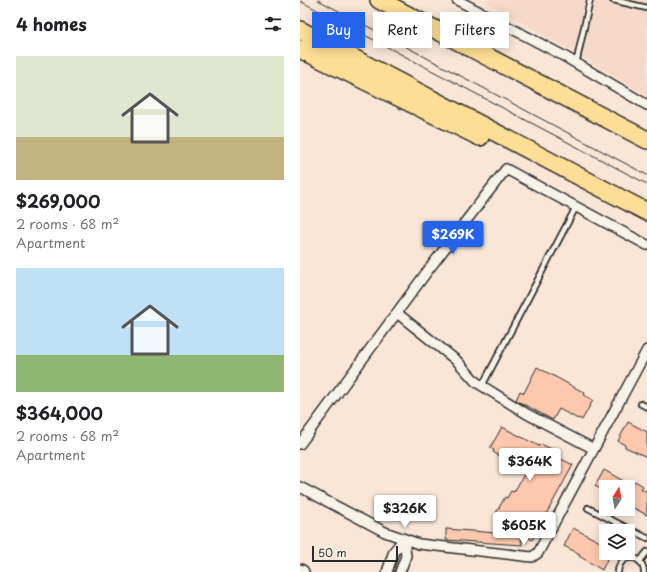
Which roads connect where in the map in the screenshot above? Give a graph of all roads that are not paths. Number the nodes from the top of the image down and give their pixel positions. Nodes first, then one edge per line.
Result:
1 (379, 0) edge
2 (457, 0) edge
3 (590, 0) edge
4 (613, 0) edge
5 (647, 8) edge
6 (300, 30) edge
7 (300, 49) edge
8 (576, 64) junction
9 (647, 105) edge
10 (647, 140) edge
11 (538, 154) junction
12 (576, 207) junction
13 (647, 212) edge
14 (647, 245) edge
15 (397, 313) junction
16 (647, 350) edge
17 (482, 386) junction
18 (641, 404) dead end
19 (647, 407) edge
20 (300, 444) edge
21 (594, 449) junction
22 (300, 487) edge
23 (588, 508) dead end
24 (647, 538) edge
25 (404, 539) junction
26 (647, 552) edge
27 (640, 561) junction
28 (387, 572) edge
29 (400, 572) edge
30 (618, 572) edge
31 (644, 572) edge

1 - 10 highway
2 - 8 street
3 - 8 lane
4 - 5 lane
6 - 11 highway
7 - 11 highway
8 - 9 street
11 - 13 highway
12 - 14 street
12 - 15 street
12 - 17 lane
15 - 17 street
15 - 20 street
16 - 21 street
17 - 21 street
18 - 19 lane
21 - 25 street
22 - 25 street
23 - 24 lane
25 - 28 street
25 - 29 street
26 - 27 lane
27 - 30 lane
27 - 31 lane

